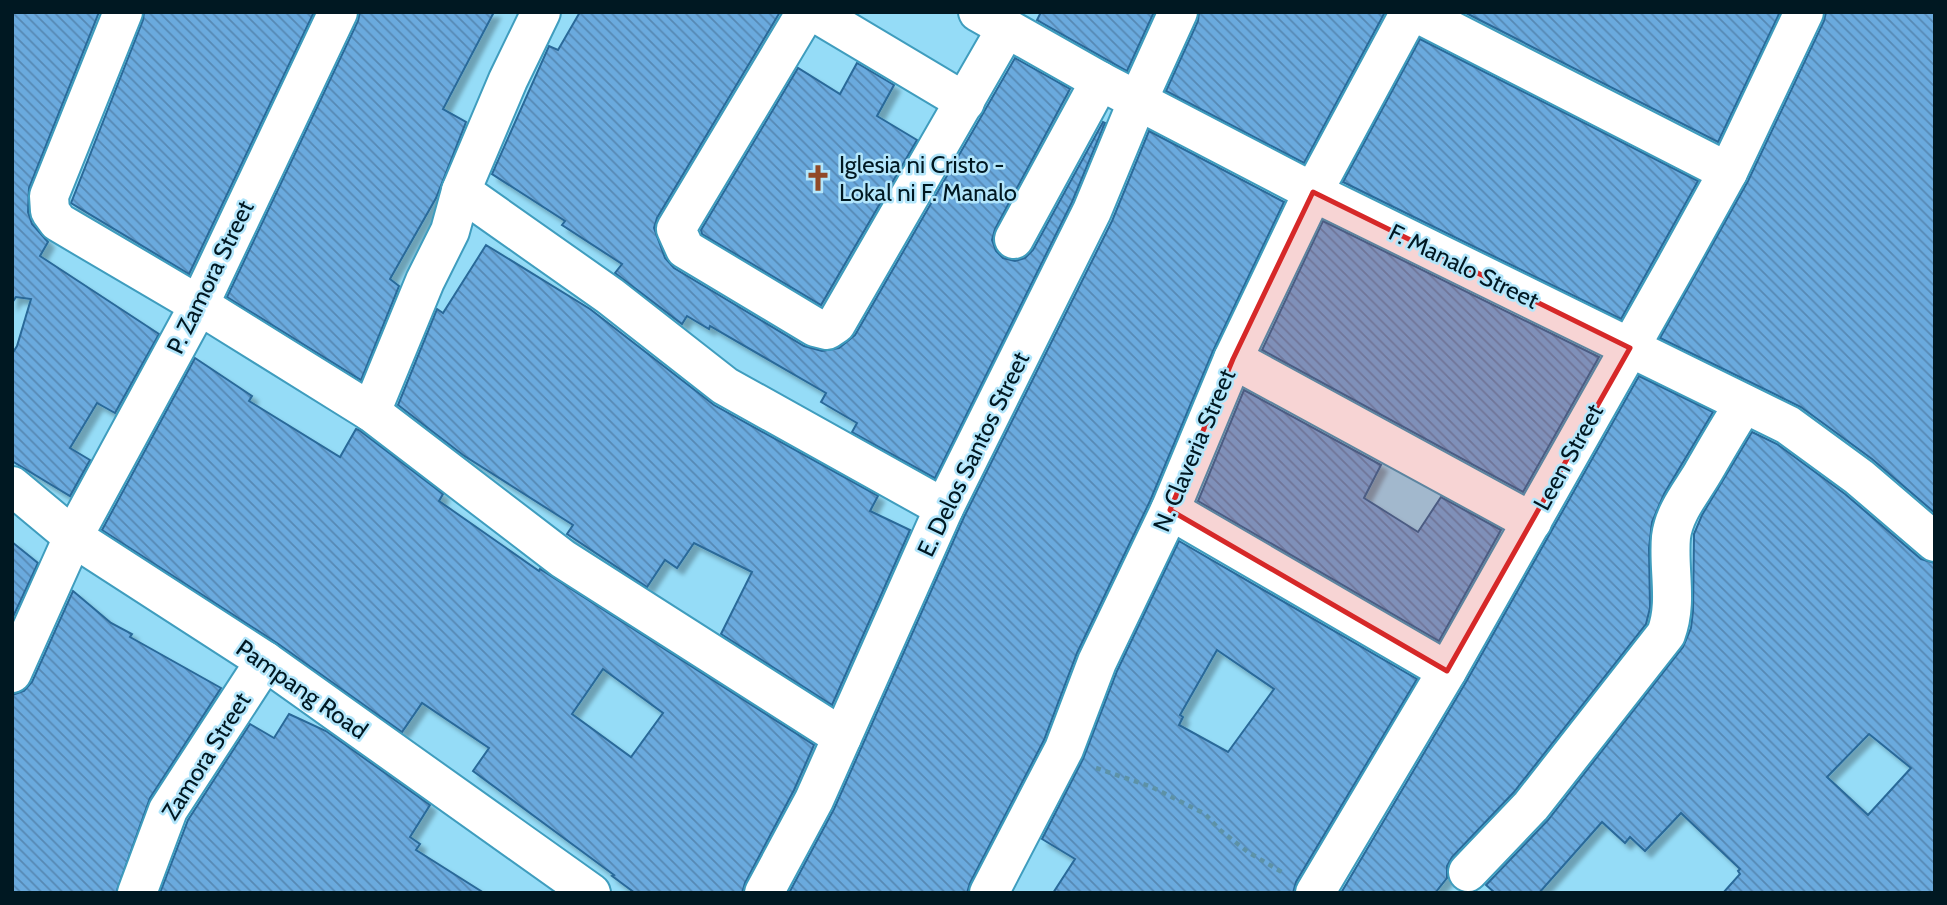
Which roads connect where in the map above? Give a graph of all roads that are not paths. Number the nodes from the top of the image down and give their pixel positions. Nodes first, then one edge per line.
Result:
1 (123, 12) edge
2 (338, 12) edge
3 (541, 12) edge
4 (806, 12) edge
5 (814, 12) edge
6 (1178, 12) edge
7 (1412, 12) edge
8 (1804, 12) edge
9 (992, 21) edge
10 (1100, 81) junction
11 (1138, 100) junction
12 (965, 102) junction
13 (1727, 172) junction
14 (461, 191) junction
15 (1313, 192) junction
16 (1014, 239) dead end
17 (199, 305) junction
18 (1630, 348) junction
19 (1233, 359) junction
20 (1744, 404) junction
21 (371, 412) junction
22 (12, 486) edge
23 (944, 508) junction
24 (1170, 510) junction
25 (1532, 522) junction
26 (1932, 533) edge
27 (73, 537) junction
28 (265, 662) junction
29 (1447, 671) junction
30 (12, 673) edge
31 (842, 737) junction
32 (1468, 872) dead end
33 (137, 893) edge
34 (591, 893) edge
35 (764, 893) edge
36 (989, 893) edge
37 (1315, 893) edge

1 - 17 street
2 - 17 street, P. Zamora Street
3 - 14 street
4 - 12 street
5 - 12 street
6 - 11 street, E. Delos Santos Street
7 - 13 street
7 - 15 street, N. Claveria Street
8 - 13 street, Leen Street
9 - 10 street, F. Manalo Street
9 - 12 street
10 - 11 street, F. Manalo Street
10 - 16 street
11 - 15 street, F. Manalo Street
11 - 23 street, E. Delos Santos Street
13 - 18 street, Leen Street
14 - 21 street
14 - 23 street
15 - 18 street, F. Manalo Street
15 - 19 street, N. Claveria Street
17 - 21 street
17 - 27 street, P. Zamora Street
18 - 20 street, F. Manalo Street
18 - 25 street, Leen Street
19 - 24 street, N. Claveria Street
19 - 25 street
20 - 26 street, F. Manalo Street
20 - 32 street
21 - 31 street
22 - 27 street, Pampang Road
23 - 31 street, E. Delos Santos Street
24 - 29 street
24 - 36 street, N. Claveria Street
25 - 29 street, Leen Street
27 - 28 street, Pampang Road
27 - 30 street, P. Zamora Street
28 - 33 street, Zamora Street
28 - 34 street, Pampang Road
29 - 37 street, Leen Street
31 - 35 street, E. Delos Santos Street

